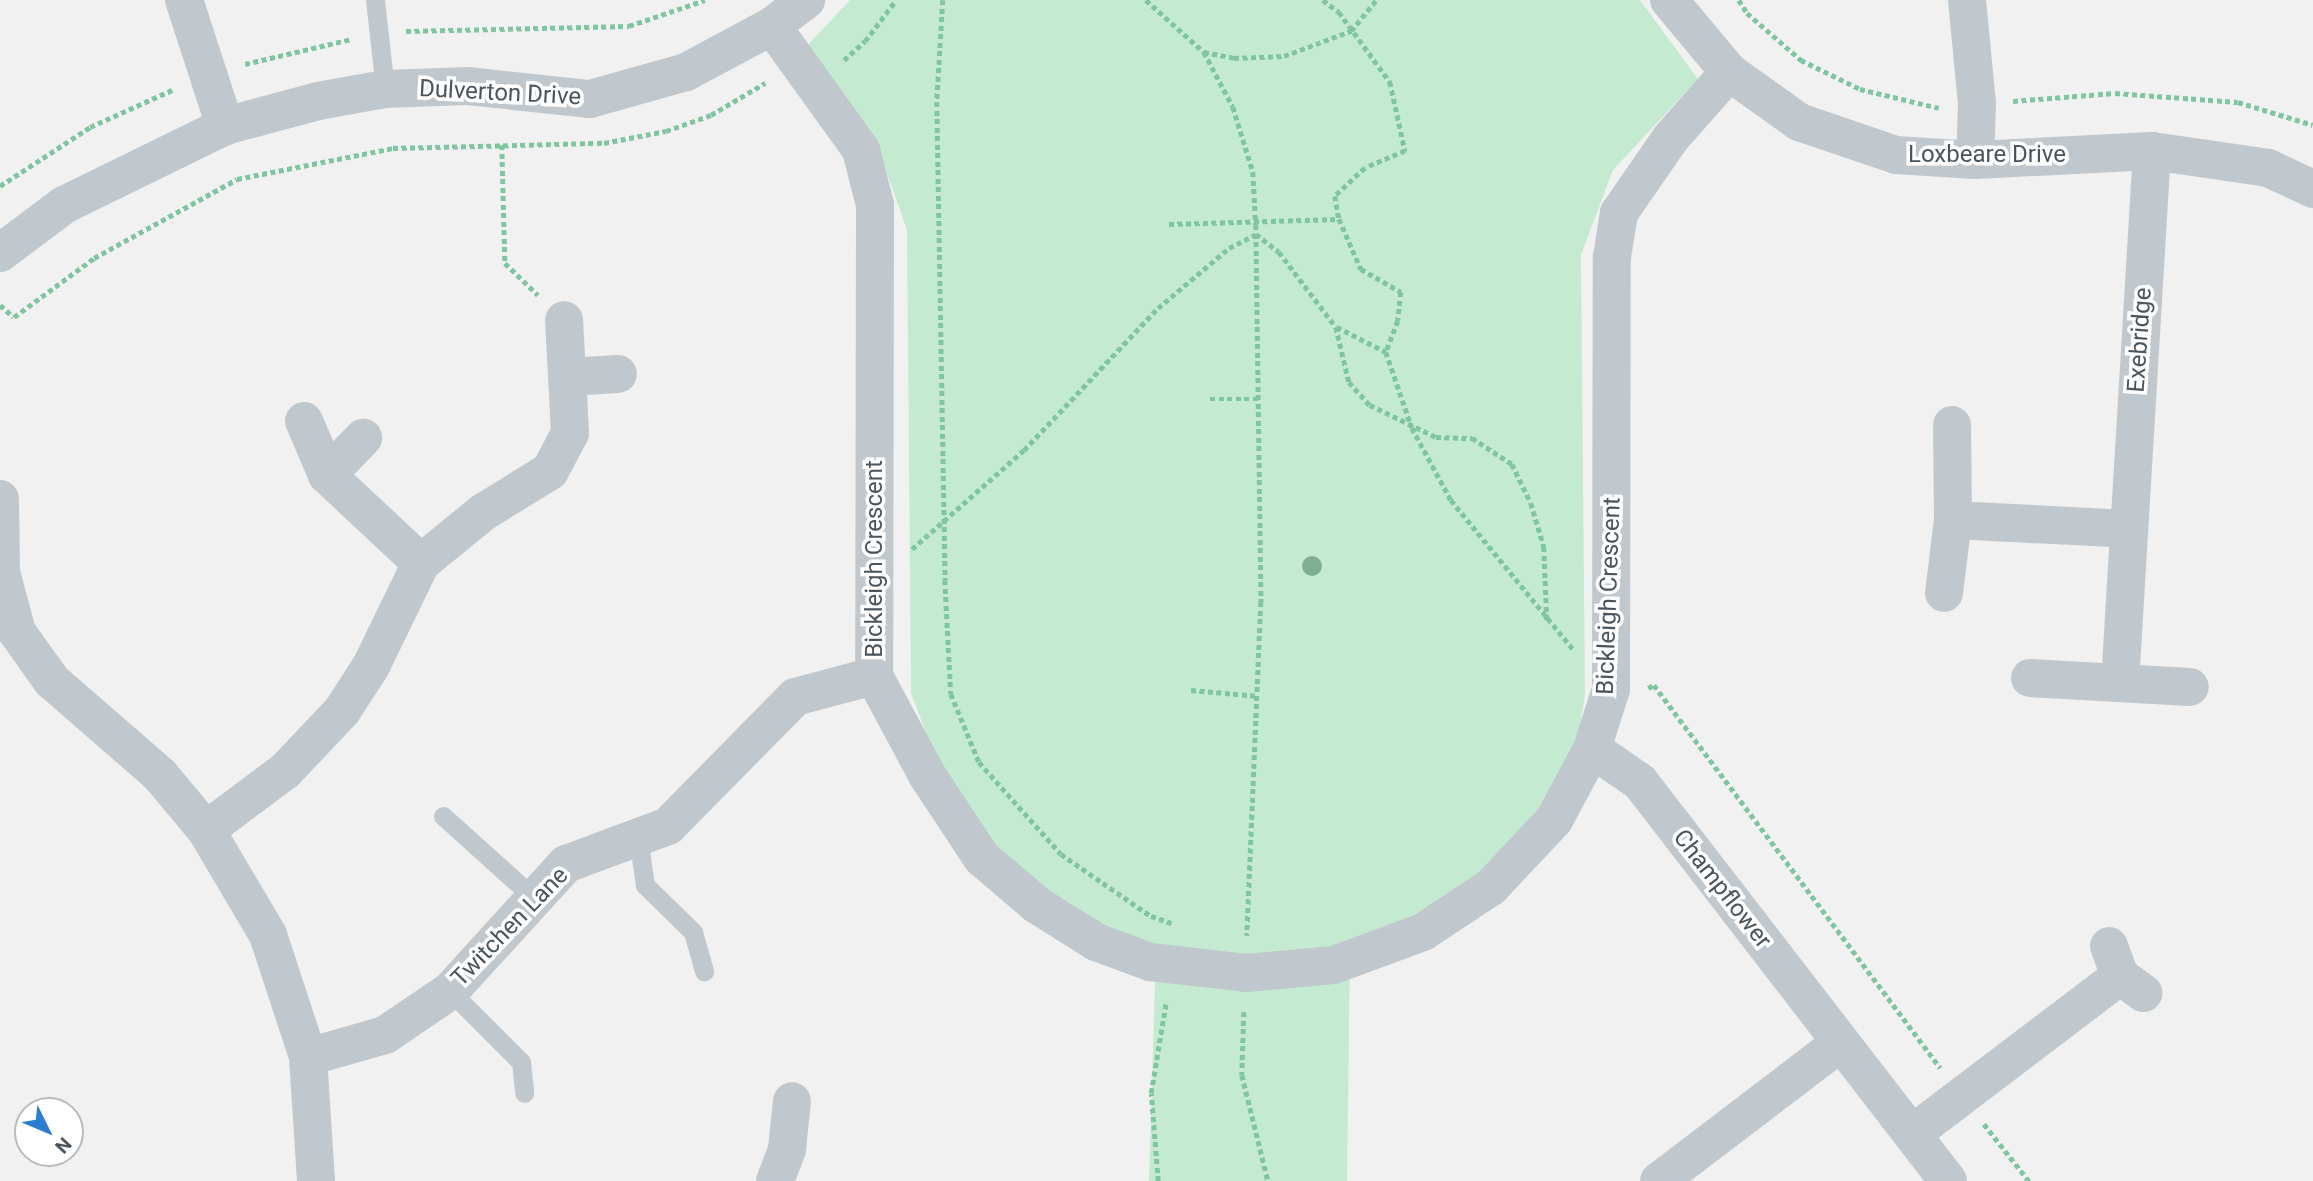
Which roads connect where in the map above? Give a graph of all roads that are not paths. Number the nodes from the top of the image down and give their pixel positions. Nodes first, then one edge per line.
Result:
1 (184, 0) edge
2 (375, 0) edge
3 (806, 0) edge
4 (1669, 0) edge
5 (1967, 0) edge
6 (772, 26) junction
7 (1729, 72) junction
8 (385, 89) junction
9 (225, 126) junction
10 (2152, 150) junction
11 (1975, 160) junction
12 (2313, 189) edge
13 (3, 245) edge
14 (564, 320) road end
15 (618, 374) dead end
16 (567, 377) junction
17 (304, 421) dead end
18 (1952, 425) dead end
19 (363, 438) dead end
20 (327, 475) junction
21 (0, 499) edge
22 (1953, 520) junction
23 (2128, 528) junction
24 (421, 564) junction
25 (1944, 593) dead end
26 (874, 676) junction
27 (2030, 678) dead end
28 (2120, 683) junction
29 (2190, 687) dead end
30 (1592, 749) junction
31 (443, 816) dead end
32 (206, 830) junction
33 (638, 837) junction
34 (533, 897) junction
35 (705, 971) dead end
36 (2124, 972) dead end
37 (450, 991) junction
38 (1840, 1043) junction
39 (308, 1057) junction
40 (524, 1093) dead end
41 (792, 1101) dead end
42 (1912, 1134) junction
43 (316, 1181) edge
44 (775, 1181) edge
45 (1659, 1181) edge
46 (1948, 1181) edge

1 - 9 street
2 - 8 lane
3 - 6 street, Dulverton Drive
4 - 7 street, Loxbeare Drive
5 - 11 street
6 - 8 street, Dulverton Drive
6 - 26 street, Bickleigh Crescent
7 - 11 street, Loxbeare Drive
7 - 30 street, Bickleigh Crescent
8 - 9 street, Dulverton Drive
9 - 13 street, Dulverton Drive
10 - 11 street, Loxbeare Drive
10 - 12 street, Loxbeare Drive
10 - 23 street, Exebridge
14 - 16 street
15 - 16 street
16 - 24 street
17 - 20 street
18 - 22 street
19 - 20 street
20 - 24 street
21 - 32 street
22 - 23 street
22 - 25 street
23 - 28 street, Exebridge
24 - 32 street
26 - 30 street, Bickleigh Crescent
26 - 33 street, Twitchen Lane
27 - 28 street
28 - 29 street
30 - 38 street, Champflower
31 - 34 lane
32 - 39 street
33 - 34 street, Twitchen Lane
33 - 35 lane
34 - 37 street, Twitchen Lane
36 - 42 street
37 - 39 street, Twitchen Lane
37 - 40 lane
38 - 42 street, Champflower
38 - 45 street
39 - 43 street
41 - 44 street
42 - 46 street, Champflower

